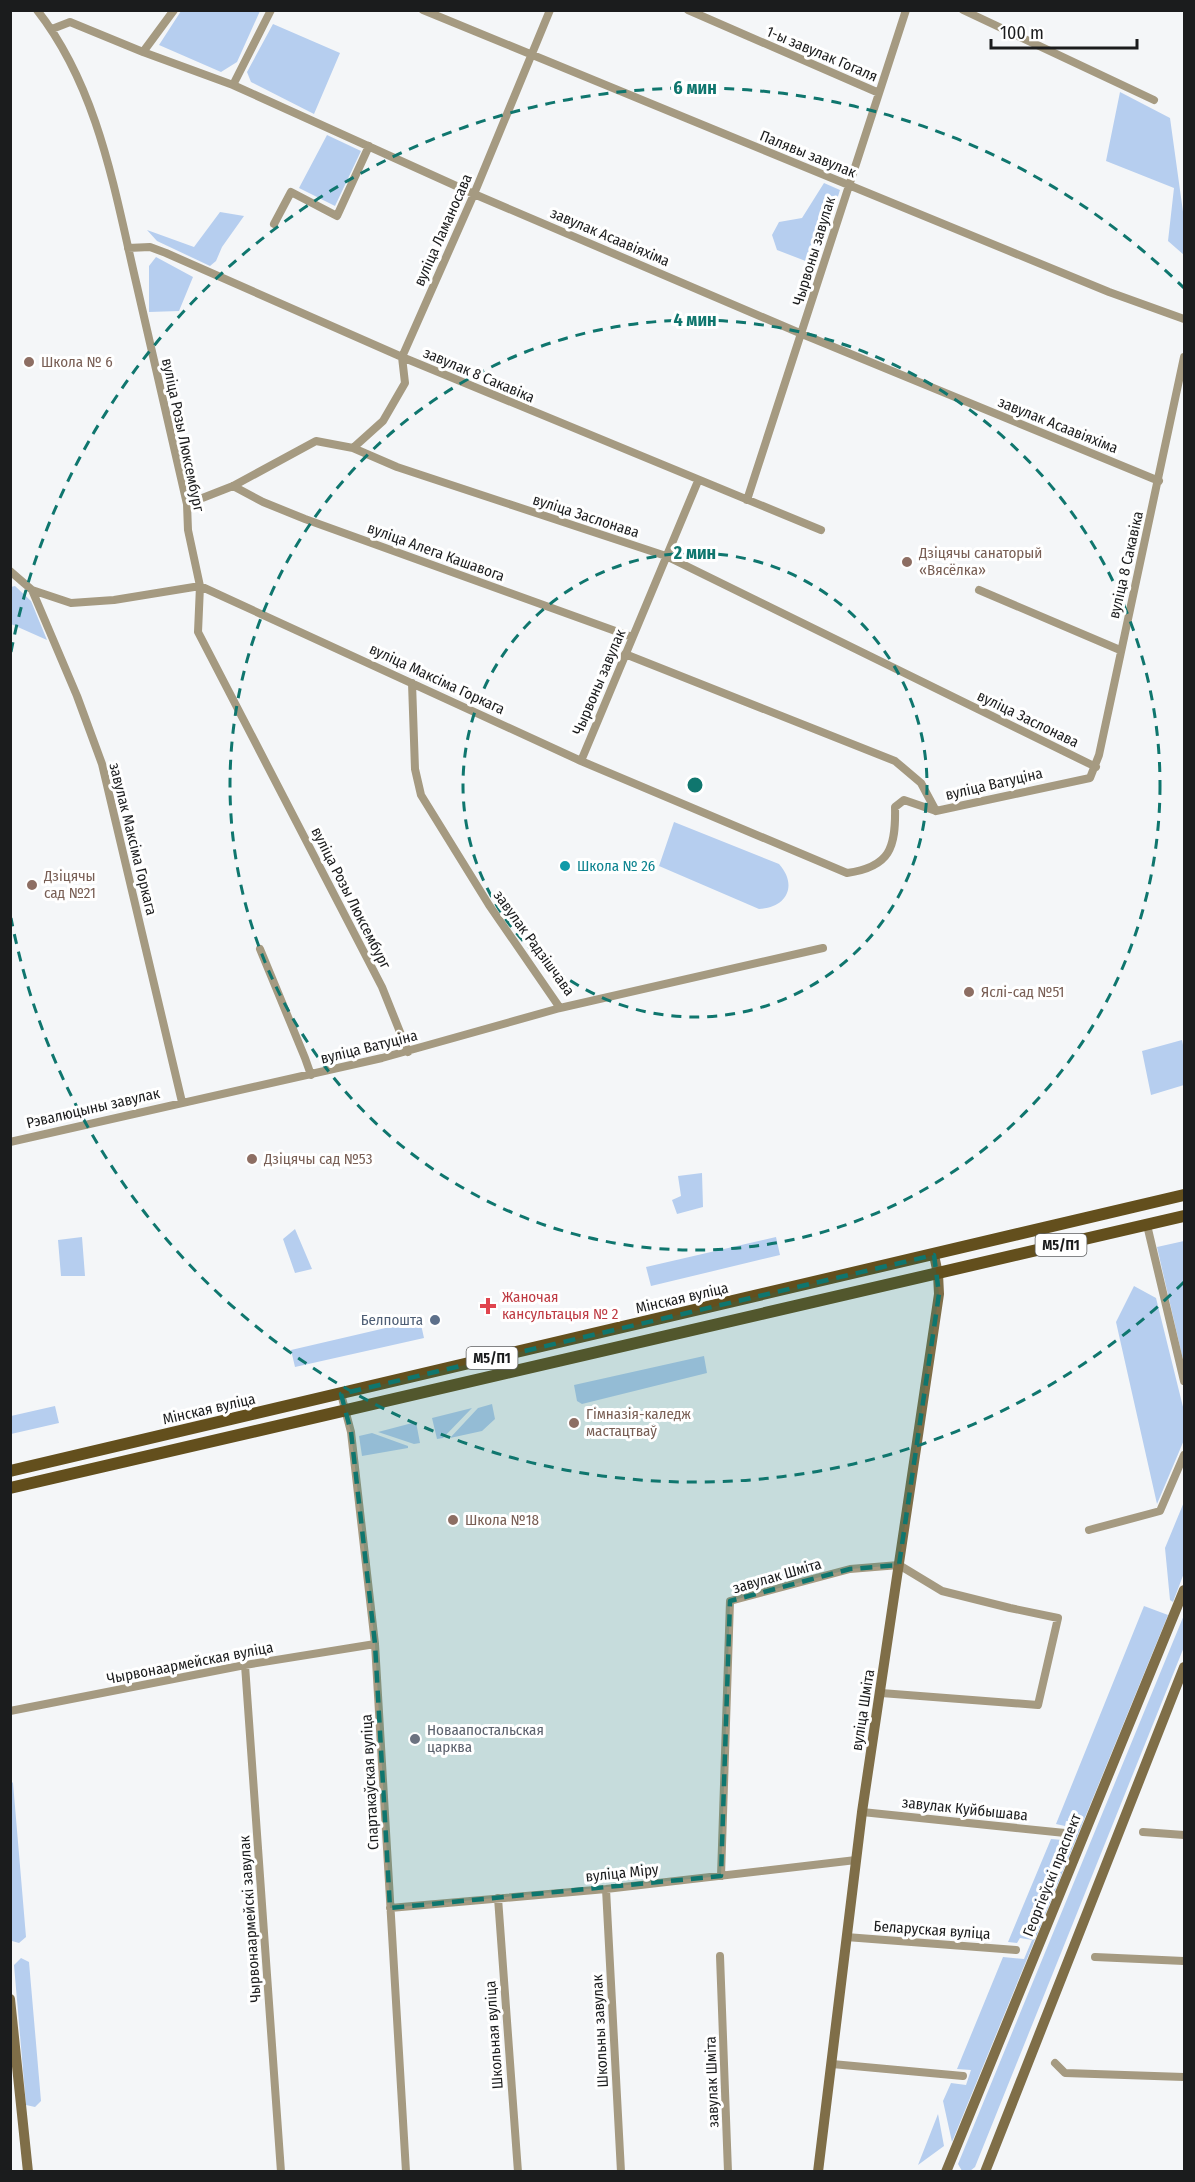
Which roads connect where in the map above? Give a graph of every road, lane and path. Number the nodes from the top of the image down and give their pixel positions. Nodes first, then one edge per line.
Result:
1 (37, 10) edge
2 (174, 10) edge
3 (271, 10) edge
4 (423, 10) edge
5 (549, 10) edge
6 (688, 10) edge
7 (906, 10) edge
8 (963, 10) edge
9 (52, 29) junction
10 (143, 52) junction
11 (532, 57) junction
12 (233, 85) junction
13 (879, 93) junction
14 (1154, 100) dead end
15 (369, 146) junction
16 (849, 185) junction
17 (474, 194) junction
18 (274, 224) dead end
19 (128, 248) junction
20 (1185, 319) edge
21 (802, 334) junction
22 (402, 357) junction
23 (1185, 357) edge
24 (353, 448) junction
25 (698, 481) junction
26 (1159, 481) junction
27 (233, 486) junction
28 (747, 500) junction
29 (187, 504) junction
30 (821, 530) dead end
31 (666, 556) junction
32 (10, 571) edge
33 (200, 586) junction
34 (32, 590) junction
35 (980, 590) dead end
36 (632, 637) junction
37 (1120, 650) junction
38 (625, 654) junction
39 (412, 682) junction
40 (581, 761) junction
41 (1096, 767) junction
42 (1090, 778) joint
43 (936, 811) junction
44 (847, 873) joint
45 (824, 948) dead end
46 (260, 949) dead end
47 (560, 1008) junction
48 (408, 1052) junction
49 (311, 1075) junction
50 (182, 1102) junction
51 (10, 1142) edge
52 (1185, 1195) edge
53 (1185, 1216) edge
54 (1147, 1225) junction
55 (934, 1255) junction
56 (938, 1274) junction
57 (1185, 1381) edge
58 (342, 1394) junction
59 (346, 1412) junction
60 (1185, 1455) edge
61 (10, 1471) edge
62 (10, 1488) edge
63 (1089, 1530) dead end
64 (899, 1565) junction
65 (1185, 1590) edge
66 (375, 1644) junction
67 (245, 1665) junction
68 (1185, 1667) edge
69 (881, 1693) junction
70 (10, 1711) edge
71 (862, 1812) junction
72 (1065, 1833) dead end
73 (1143, 1833) dead end
74 (1185, 1835) edge
75 (856, 1860) junction
76 (721, 1876) junction
77 (606, 1889) junction
78 (498, 1898) junction
79 (390, 1908) junction
80 (846, 1937) junction
81 (1016, 1950) dead end
82 (720, 1956) dead end
83 (1095, 1957) dead end
84 (1185, 1961) edge
85 (10, 1999) edge
86 (1055, 2063) dead end
87 (832, 2064) junction
88 (963, 2076) dead end
89 (1185, 2077) edge
90 (28, 2172) edge
91 (281, 2172) edge
92 (406, 2172) edge
93 (518, 2172) edge
94 (621, 2172) edge
95 (728, 2172) edge
96 (819, 2172) edge
97 (946, 2172) edge
98 (985, 2172) edge

1 - 9 street, вуліца Розы Люксембург
2 - 10 street
3 - 12 street
4 - 11 street, Палявы завулак
5 - 11 street, вуліца Ламаносава
6 - 13 street, 1-ы завулак Гогаля
7 - 13 street, Чырвоны завулак
8 - 14 street
9 - 10 street, завулак Асаавіяхіма
9 - 19 street, вуліца Розы Люксембург
10 - 12 street, завулак Асаавіяхіма
11 - 16 street, Палявы завулак
11 - 17 street, вуліца Ламаносава
12 - 15 street, завулак Асаавіяхіма
13 - 16 street, Чырвоны завулак
15 - 17 street, завулак Асаавіяхіма
15 - 18 street
16 - 20 street, Палявы завулак
16 - 21 street, Чырвоны завулак
17 - 21 street, завулак Асаавіяхіма
17 - 22 street, вуліца Ламаносава
19 - 22 street, завулак 8 Сакавіка
19 - 29 street, вуліца Розы Люксембург
21 - 26 street, завулак Асаавіяхіма
21 - 28 street, Чырвоны завулак
22 - 24 street, вуліца Ламаносава
22 - 25 street, завулак 8 Сакавіка
23 - 26 street, вуліца 8 Сакавіка
24 - 27 street, вуліца Заслонава
24 - 31 street, вуліца Заслонава
25 - 28 street, завулак 8 Сакавіка
25 - 31 street, Чырвоны завулак
26 - 37 street, вуліца 8 Сакавіка
27 - 29 street, вуліца Заслонава
27 - 36 street, вуліца Алега Кашавога
28 - 30 street, завулак 8 Сакавіка
29 - 33 street, вуліца Розы Люксембург
31 - 36 street, Чырвоны завулак
31 - 41 street, вуліца Заслонава
32 - 34 street
33 - 34 street
33 - 39 street, вуліца Максіма Горкага
33 - 48 street, вуліца Розы Люксембург
34 - 50 street, завулак Максіма Горкага
35 - 37 street
36 - 38 street, Чырвоны завулак
37 - 41 street, вуліца 8 Сакавіка
38 - 40 street, Чырвоны завулак
38 - 43 street
39 - 40 street, вуліца Максіма Горкага
39 - 47 street, завулак Радзішчава
40 - 44 street, вуліца Максіма Горкага
41 - 42 street, вуліца 8 Сакавіка
42 - 43 street, вуліца Ватуціна
43 - 44 street, вуліца Ватуціна
45 - 47 street, завулак Радзішчава
46 - 49 street
47 - 48 street, вуліца Ватуціна
48 - 49 street, вуліца Ватуціна
49 - 50 street, вуліца Ватуціна
50 - 51 street, Рэвалюцыны завулак
52 - 55 main road, Мінская вуліца / М5/П1
53 - 54 main road, М5/П1
54 - 56 main road, М5/П1
54 - 57 street
55 - 56 main road, вуліца Шміта
55 - 58 main road, Мінская вуліца / М5/П1
56 - 59 main road, М5/П1
56 - 64 main road, вуліца Шміта
58 - 59 street, Спартакаўская вуліца
58 - 61 main road, Мінская вуліца / М5/П1
59 - 62 main road, М5/П1
59 - 66 street, Спартакаўская вуліца
60 - 63 street
64 - 69 main road, вуліца Шміта
64 - 69 street
64 - 76 street, завулак Шміта
65 - 97 main road, Георгіеўскі праспект
66 - 67 street, Чырвонаармейская вуліца
66 - 79 street, Спартакаўская вуліца
67 - 70 street, Чырвонаармейская вуліца
67 - 91 street, Чырвонаармейскі завулак
68 - 98 main road
69 - 71 main road, вуліца Шміта
71 - 72 street, завулак Куйбышава
71 - 75 main road, вуліца Шміта
73 - 74 street
75 - 76 street, вуліца Міру
75 - 80 main road, вуліца Шміта
76 - 77 street, вуліца Міру
77 - 78 street, вуліца Міру
77 - 94 street, Школьны завулак
78 - 79 street, вуліца Міру
78 - 93 street, Школьная вуліца
79 - 92 street, Спартакаўская вуліца
80 - 81 street, Беларуская вуліца
80 - 87 main road, вуліца Шміта
82 - 95 street, завулак Шміта
83 - 84 street
85 - 90 main road
86 - 89 street
87 - 88 street
87 - 96 main road, вуліца Шміта

